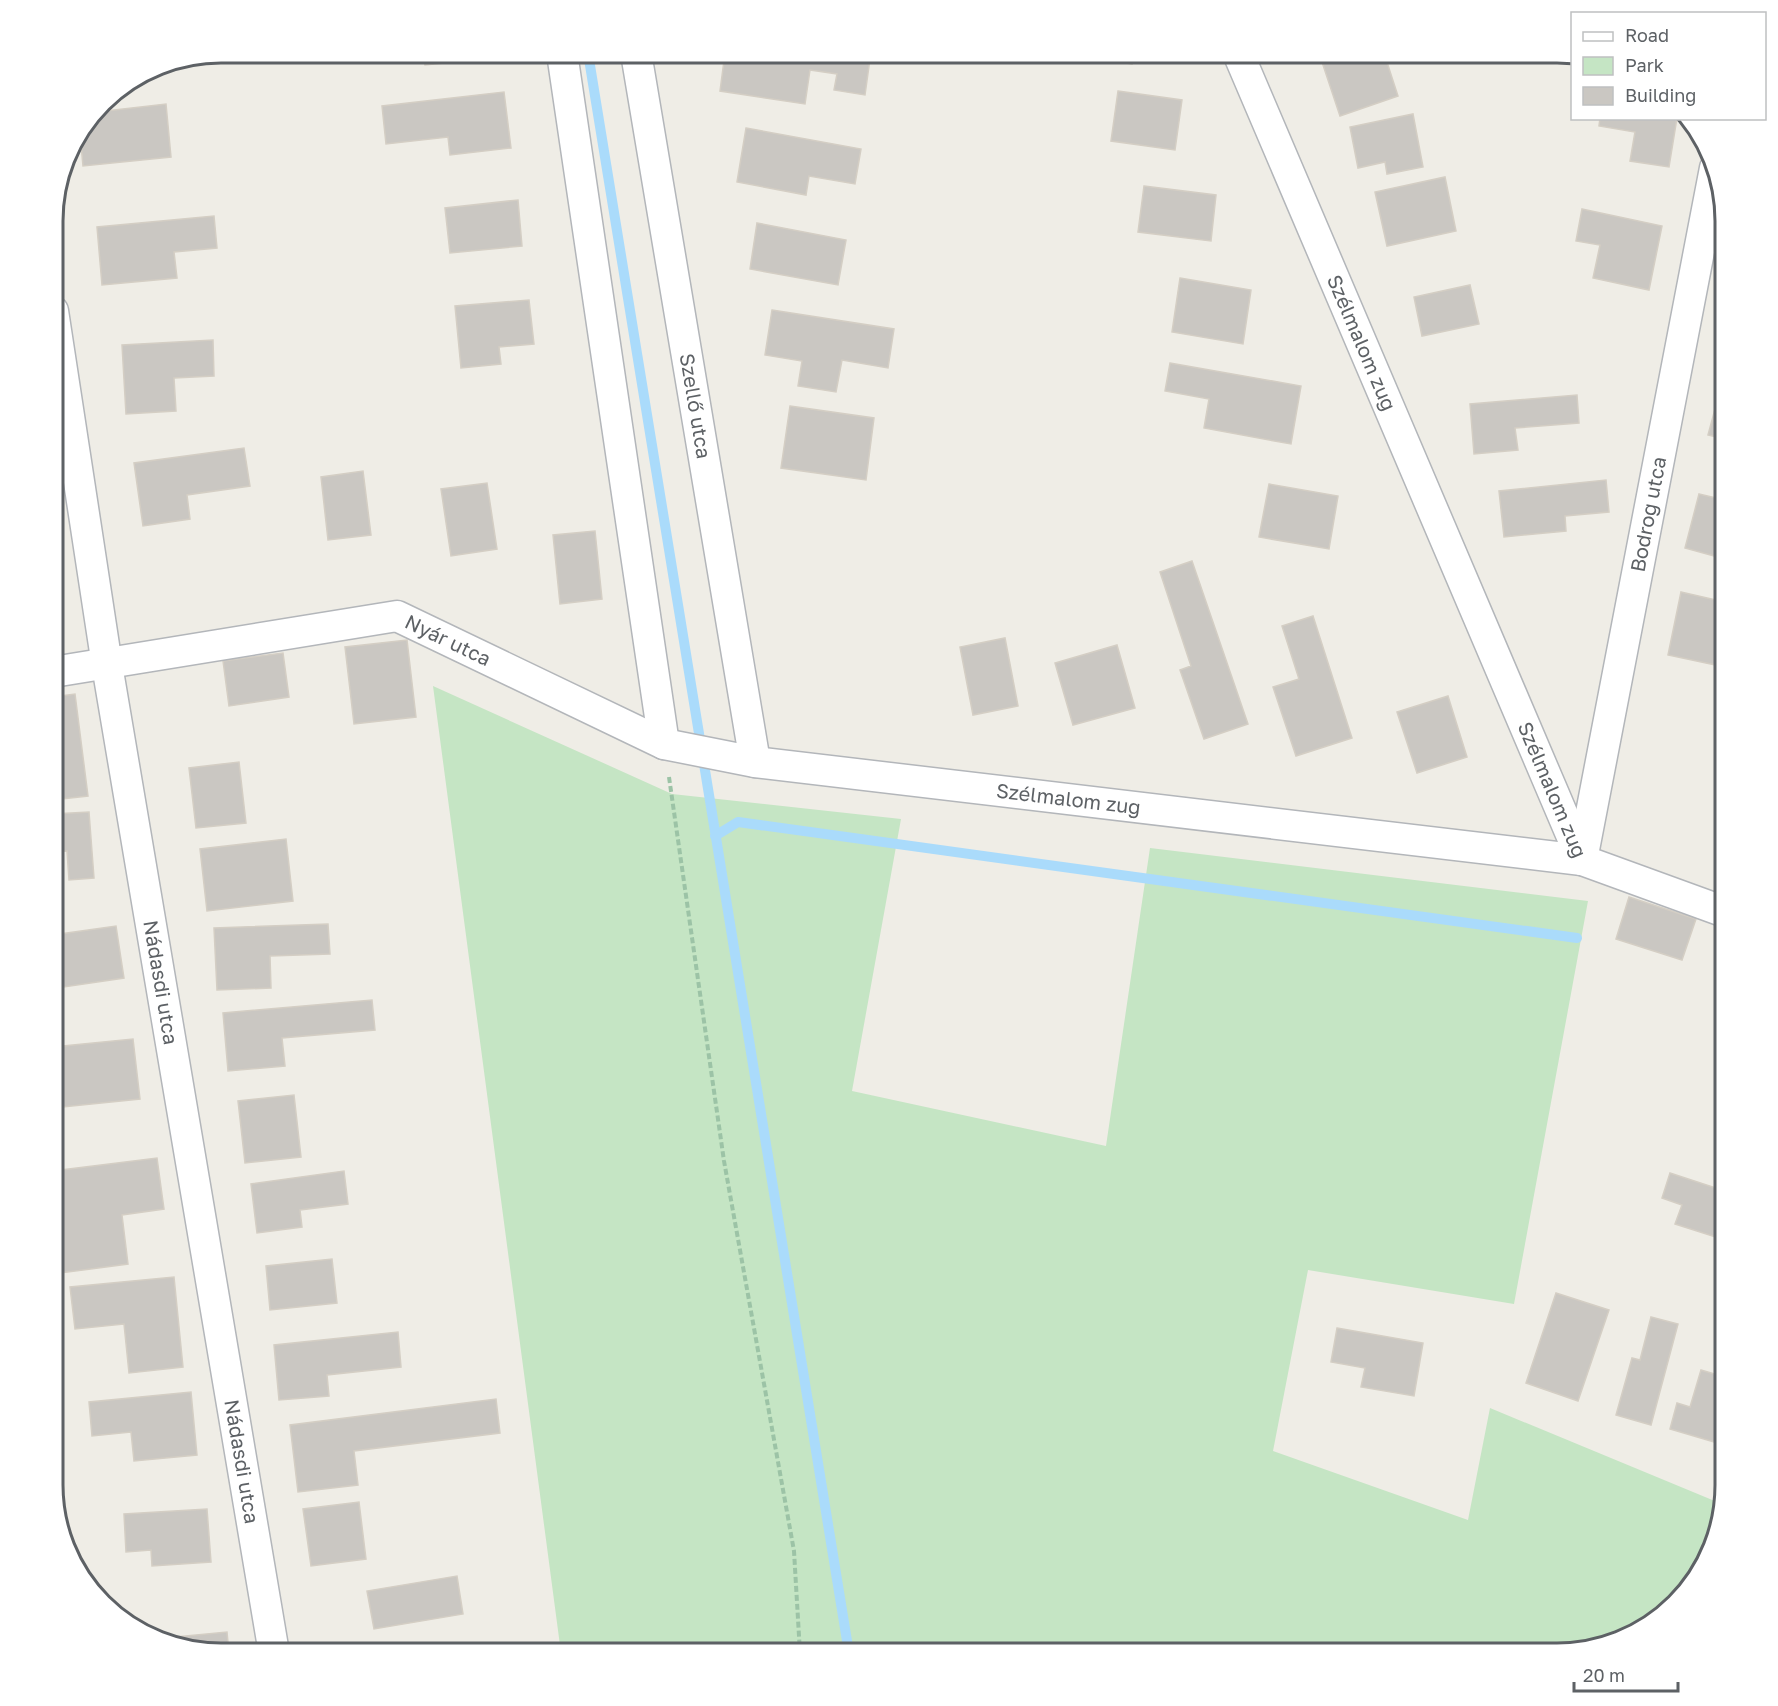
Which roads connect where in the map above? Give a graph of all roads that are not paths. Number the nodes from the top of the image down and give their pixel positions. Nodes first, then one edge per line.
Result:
1 (564, 63) edge
2 (638, 63) edge
3 (1242, 63) edge
4 (1711, 187) edge
5 (63, 377) edge
6 (107, 665) junction
7 (63, 671) edge
8 (692, 750) junction
9 (755, 762) junction
10 (1582, 860) junction
11 (1715, 908) edge
12 (272, 1643) edge

1 - 8 street
2 - 9 street, Szellő utca
3 - 10 street, Szélmalom zug
4 - 10 street, Bodrog utca
5 - 6 street, Nádasdi utca
6 - 7 street, Nyár utca
6 - 8 street, Nyár utca
6 - 12 street, Nádasdi utca
8 - 9 street, Nyár utca
9 - 10 street, Szélmalom zug
10 - 11 street

